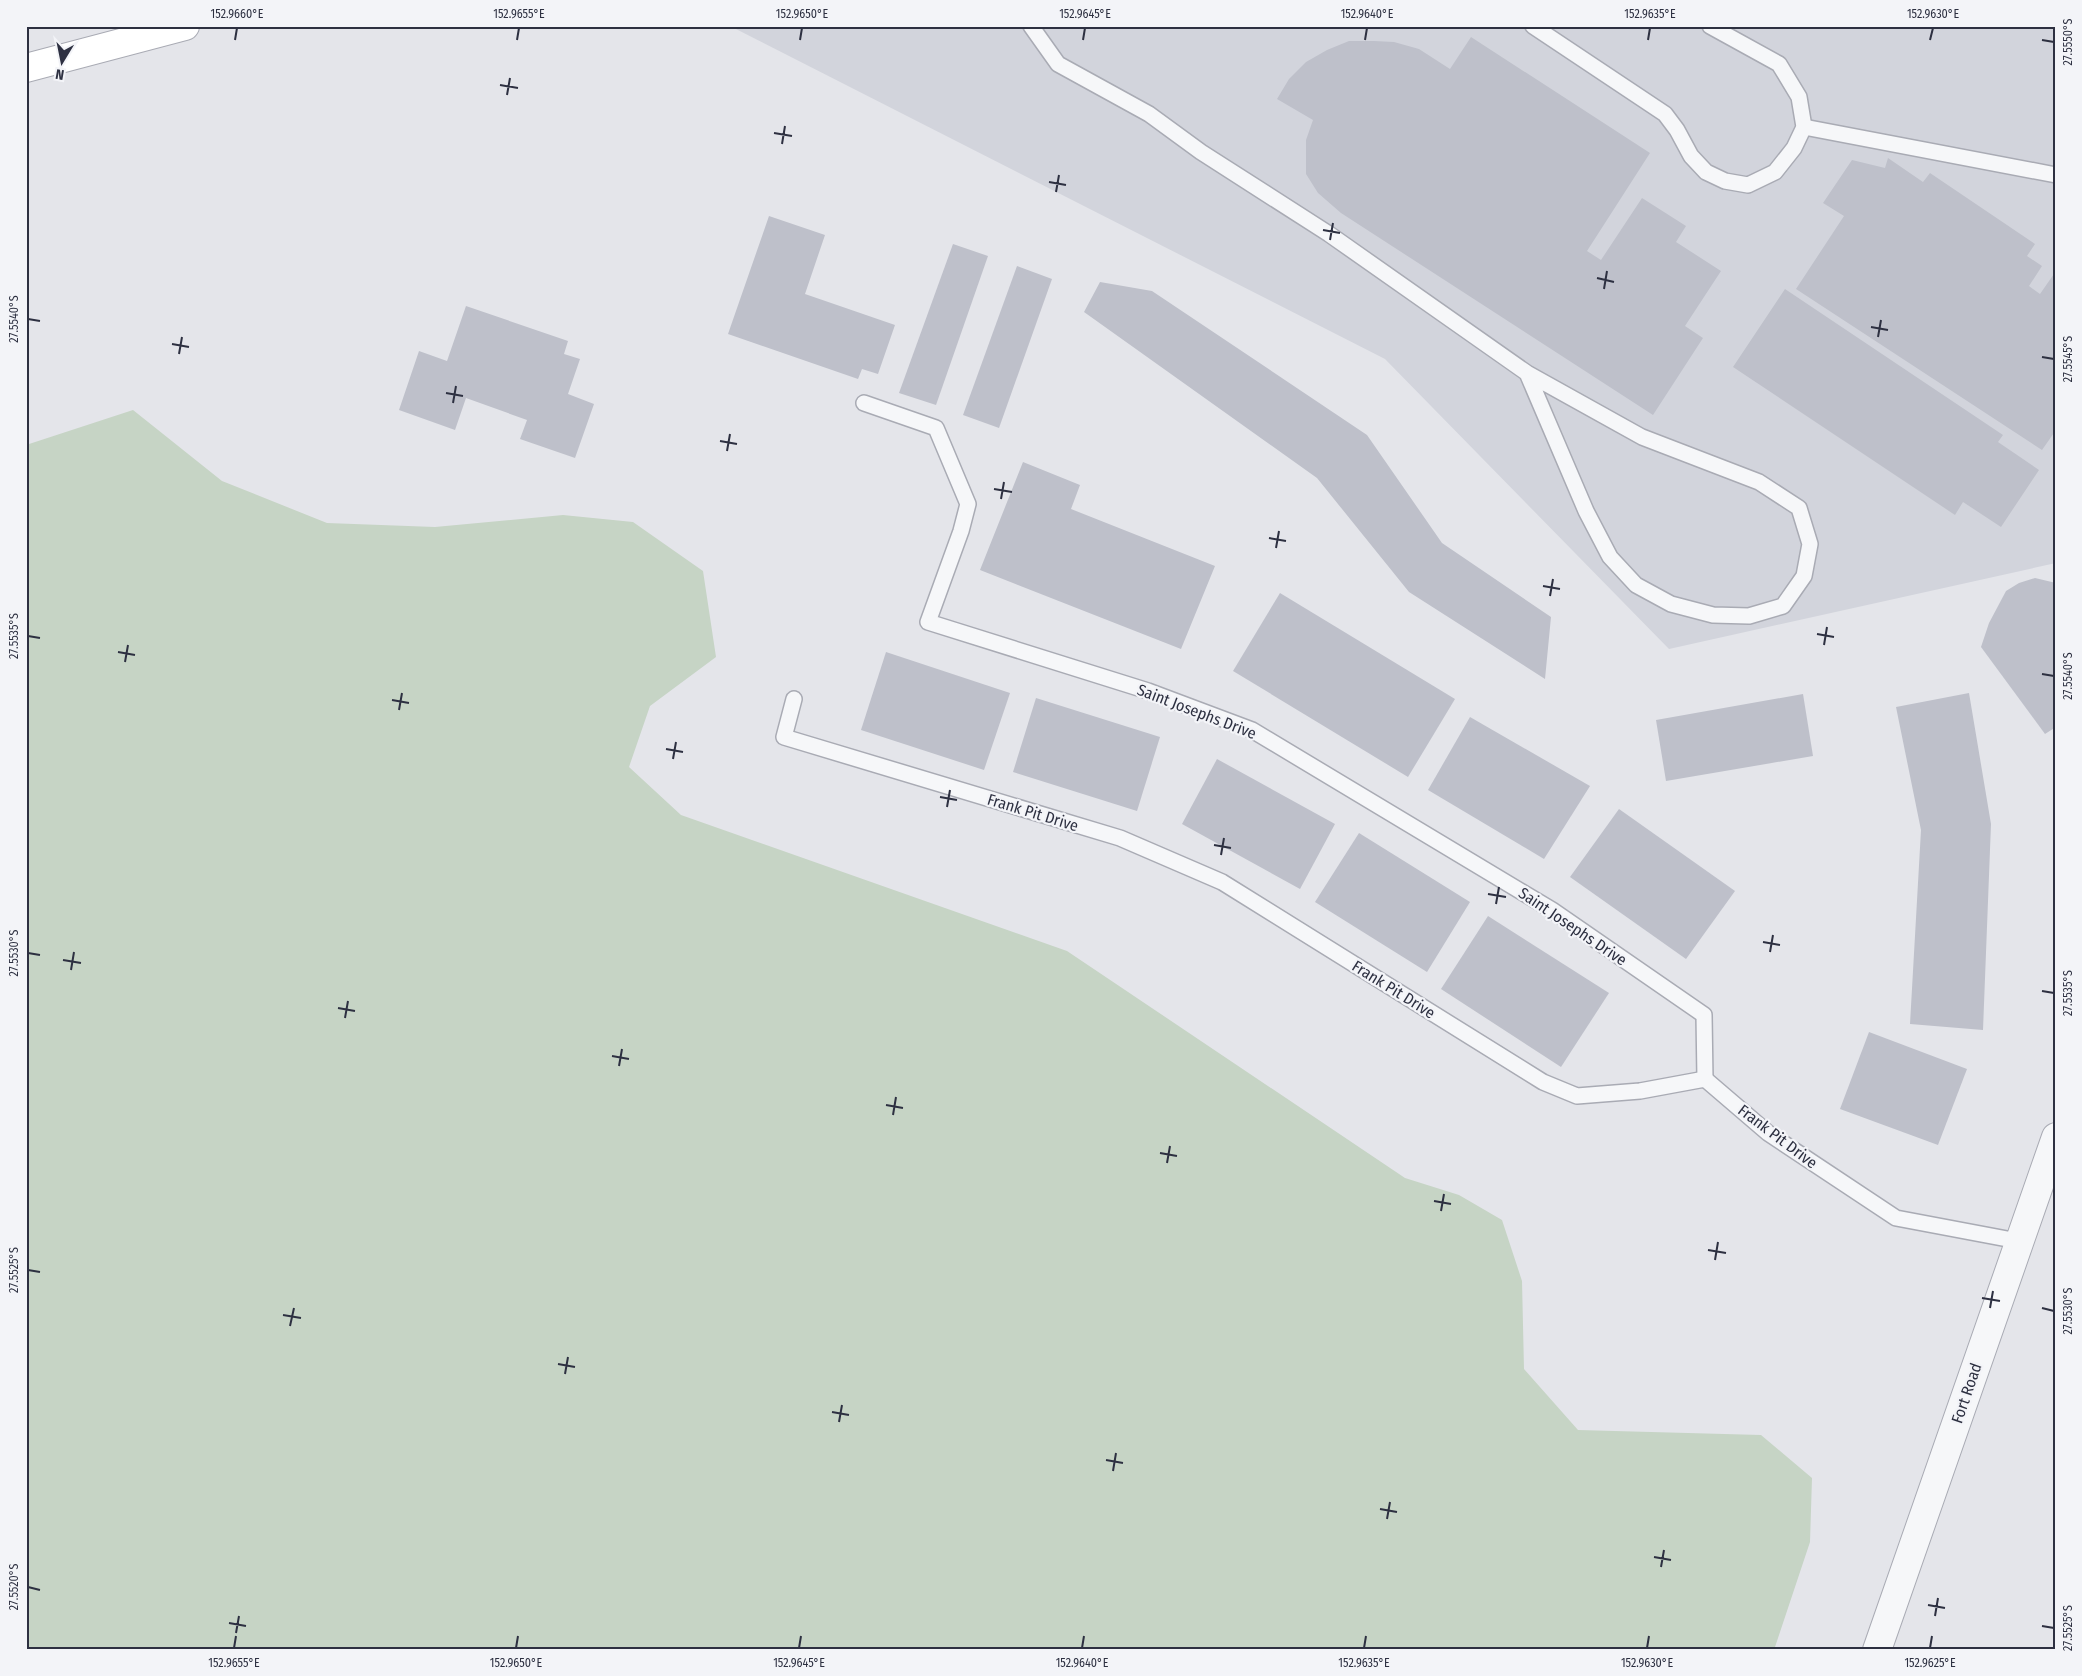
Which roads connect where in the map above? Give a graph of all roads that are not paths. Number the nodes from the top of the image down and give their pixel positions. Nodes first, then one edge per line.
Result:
1 (185, 26) edge
2 (1031, 26) edge
3 (1533, 26) edge
4 (1710, 26) edge
5 (26, 68) edge
6 (1804, 127) junction
7 (2056, 175) edge
8 (1527, 373) junction
9 (864, 403) dead end
10 (794, 699) dead end
11 (1705, 1079) junction
12 (2056, 1137) edge
13 (2018, 1241) junction
14 (1877, 1650) edge

1 - 5 main road
2 - 8 lane
3 - 6 lane
4 - 6 lane
6 - 7 lane
8 - 8 lane
9 - 11 lane, Saint Josephs Drive
10 - 11 lane, Frank Pit Drive
11 - 13 lane, Frank Pit Drive
12 - 13 street, Fort Road
13 - 14 street, Fort Road

